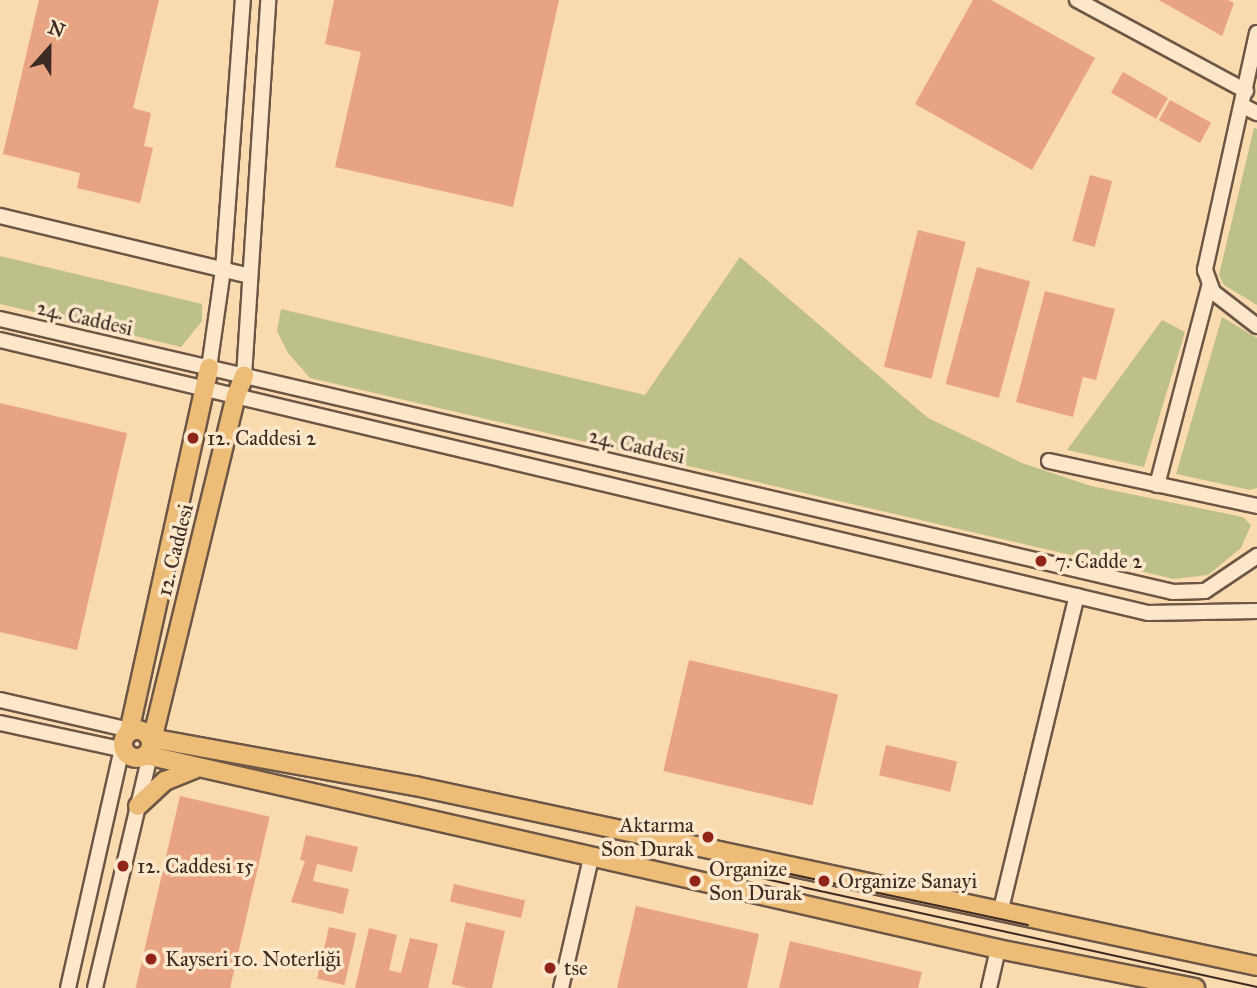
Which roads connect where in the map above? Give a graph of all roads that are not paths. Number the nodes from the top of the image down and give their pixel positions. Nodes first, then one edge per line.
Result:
1 (243, 0) edge
2 (268, 0) edge
3 (1077, 0) edge
4 (1257, 33) edge
5 (1246, 91) junction
6 (1243, 106) junction
7 (1257, 113) edge
8 (0, 216) edge
9 (223, 270) junction
10 (249, 275) junction
11 (1209, 287) junction
12 (0, 319) edge
13 (1257, 326) edge
14 (0, 340) edge
15 (209, 368) junction
16 (244, 376) junction
17 (204, 389) junction
18 (236, 396) junction
19 (1049, 461) dead end
20 (1157, 485) junction
21 (1257, 506) edge
22 (1257, 556) edge
23 (1077, 596) junction
24 (1257, 611) edge
25 (0, 700) edge
26 (0, 723) edge
27 (125, 741) junction
28 (149, 747) junction
29 (196, 769) junction
30 (138, 806) junction
31 (591, 858) junction
32 (1001, 909) junction
33 (998, 948) junction
34 (1257, 966) edge
35 (68, 988) edge
36 (95, 988) edge
37 (561, 988) edge
38 (989, 988) edge
39 (1195, 988) edge

1 - 9 street
2 - 10 street
3 - 5 street
4 - 5 street
5 - 6 street
6 - 7 street
6 - 11 street
8 - 9 street
9 - 10 street
9 - 15 street
10 - 16 street
11 - 13 street
11 - 20 street
12 - 15 street, 24. Caddesi
14 - 17 street, 24. Caddesi
15 - 16 street, 24. Caddesi
15 - 17 main road, 12. Caddesi
16 - 18 main road, 12. Caddesi
16 - 22 street, 24. Caddesi
17 - 18 street, 24. Caddesi
17 - 27 main road, 12. Caddesi
18 - 23 street, 24. Caddesi
18 - 28 main road, 12. Caddesi
19 - 20 street
20 - 21 street
23 - 24 street, 24. Caddesi
23 - 32 street
25 - 27 street
26 - 27 street
27 - 28 main road
27 - 35 street, 12. Caddesi
28 - 29 main road
28 - 30 street, 12. Caddesi
28 - 32 main road
29 - 30 main road
29 - 31 main road
30 - 36 street, 12. Caddesi
31 - 33 main road
31 - 37 street
32 - 34 main road
33 - 38 street
33 - 39 main road

